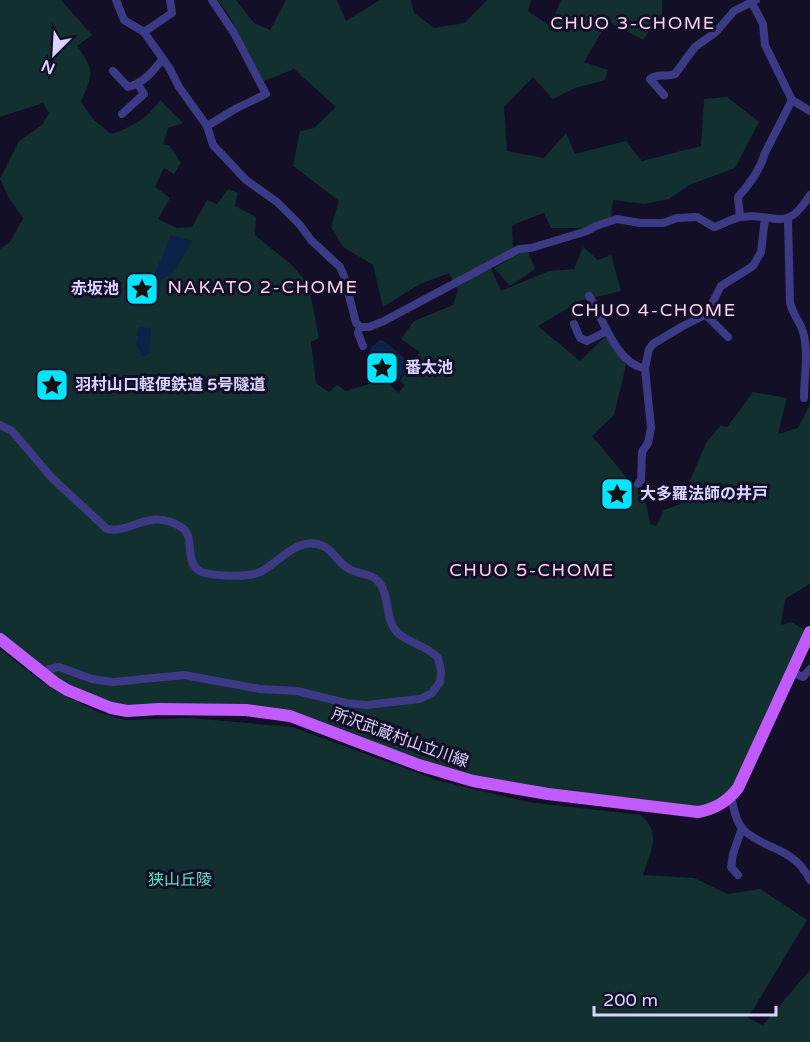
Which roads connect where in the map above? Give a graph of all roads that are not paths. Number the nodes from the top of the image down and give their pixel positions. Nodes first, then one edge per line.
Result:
1 (116, 0) edge
2 (170, 0) edge
3 (212, 0) edge
4 (754, 2) edge
5 (144, 32) junction
6 (163, 58) junction
7 (113, 71) dead end
8 (138, 84) junction
9 (664, 95) dead end
10 (792, 100) junction
11 (810, 111) edge
12 (122, 114) dead end
13 (207, 126) junction
14 (810, 195) edge
15 (740, 217) junction
16 (765, 218) junction
17 (788, 219) junction
18 (589, 296) dead end
19 (705, 314) junction
20 (574, 324) dead end
21 (360, 327) junction
22 (606, 331) junction
23 (728, 337) dead end
24 (363, 346) dead end
25 (645, 368) junction
26 (804, 398) dead end
27 (0, 425) edge
28 (638, 484) dead end
29 (810, 632) edge
30 (0, 639) edge
31 (810, 669) edge
32 (791, 672) junction
33 (43, 674) junction
34 (731, 797) junction
35 (742, 828) junction
36 (807, 866) edge
37 (738, 875) dead end
38 (810, 880) edge

1 - 5 street
2 - 5 street
3 - 13 street
4 - 9 street
4 - 10 street
5 - 6 street
6 - 8 street
6 - 13 street
7 - 8 street
8 - 12 street
10 - 11 street
10 - 15 street
13 - 21 street
14 - 17 street
15 - 16 street
15 - 21 street
16 - 17 street
16 - 19 street
17 - 26 street
18 - 22 street
19 - 23 street
19 - 25 street
20 - 22 street
21 - 24 street
22 - 25 street
25 - 28 street
27 - 33 street
29 - 32 main road
30 - 33 main road, 所沢武蔵村山立川線
31 - 32 street
32 - 34 main road
33 - 34 main road, 所沢武蔵村山立川線
34 - 35 street
35 - 36 street
35 - 37 street
36 - 38 street

